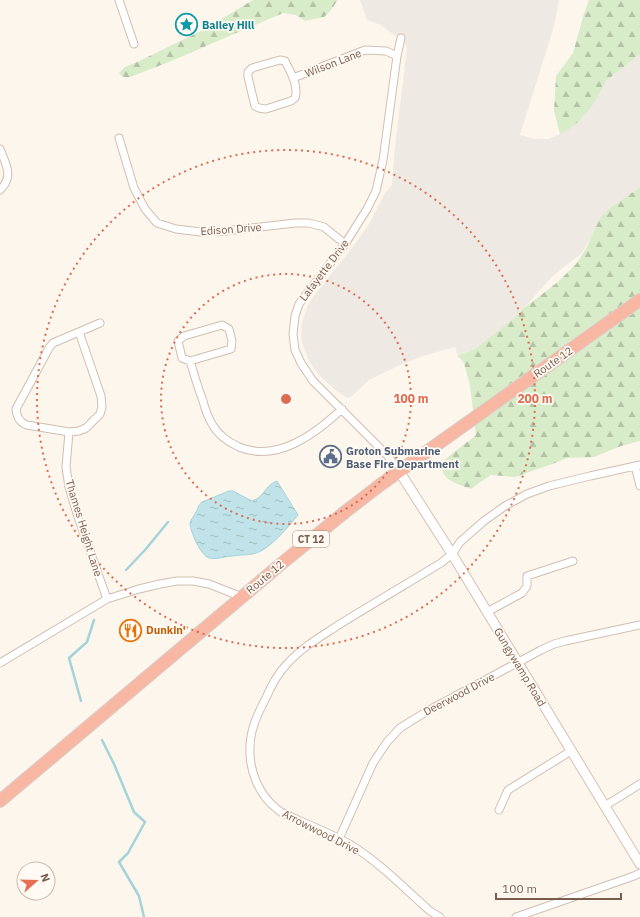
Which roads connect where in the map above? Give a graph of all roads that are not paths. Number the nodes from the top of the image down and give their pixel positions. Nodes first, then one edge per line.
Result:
1 (119, 0) edge
2 (401, 38) dead end
3 (134, 44) dead end
4 (397, 56) junction
5 (293, 78) junction
6 (119, 138) dead end
7 (0, 149) edge
8 (0, 190) edge
9 (345, 244) junction
10 (640, 300) edge
11 (100, 323) dead end
12 (79, 332) junction
13 (190, 361) junction
14 (342, 409) junction
15 (69, 432) junction
16 (638, 465) edge
17 (399, 471) junction
18 (640, 486) edge
19 (452, 554) junction
20 (573, 561) dead end
21 (242, 597) junction
22 (107, 599) junction
23 (487, 612) junction
24 (640, 625) edge
25 (518, 662) junction
26 (0, 663) edge
27 (571, 751) junction
28 (640, 784) edge
29 (0, 801) edge
30 (605, 806) junction
31 (499, 810) dead end
32 (339, 839) junction
33 (640, 864) edge
34 (640, 873) edge
35 (440, 917) edge
36 (516, 917) edge

1 - 3 street
2 - 4 street, Lafayette Drive
4 - 5 street, Wilson Lane
4 - 9 street, Lafayette Drive
5 - 5 street, Wilson Lane
6 - 9 street, Edison Drive
7 - 8 street
9 - 14 street, Lafayette Drive
10 - 17 highway, Route 12 / CT 12
11 - 12 street
12 - 15 street
12 - 15 street
13 - 13 street
13 - 14 street
14 - 17 street, Lafayette Drive
15 - 22 street, Thames Height Lane
16 - 18 street
16 - 19 street, Arrowwood Drive
17 - 19 street, Gungywamp Road
17 - 21 highway, Route 12 / CT 12
19 - 23 street, Gungywamp Road
19 - 32 street, Arrowwood Drive
20 - 23 street
21 - 22 street
21 - 29 highway, Route 12 / CT 12
22 - 26 street
23 - 25 street, Gungywamp Road
24 - 25 street, Deerwood Drive
25 - 27 street, Gungywamp Road
25 - 32 street, Deerwood Drive
27 - 30 street, Gungywamp Road
27 - 31 street
28 - 30 street
30 - 33 street, Gungywamp Road
32 - 35 street, Arrowwood Drive
34 - 36 street

